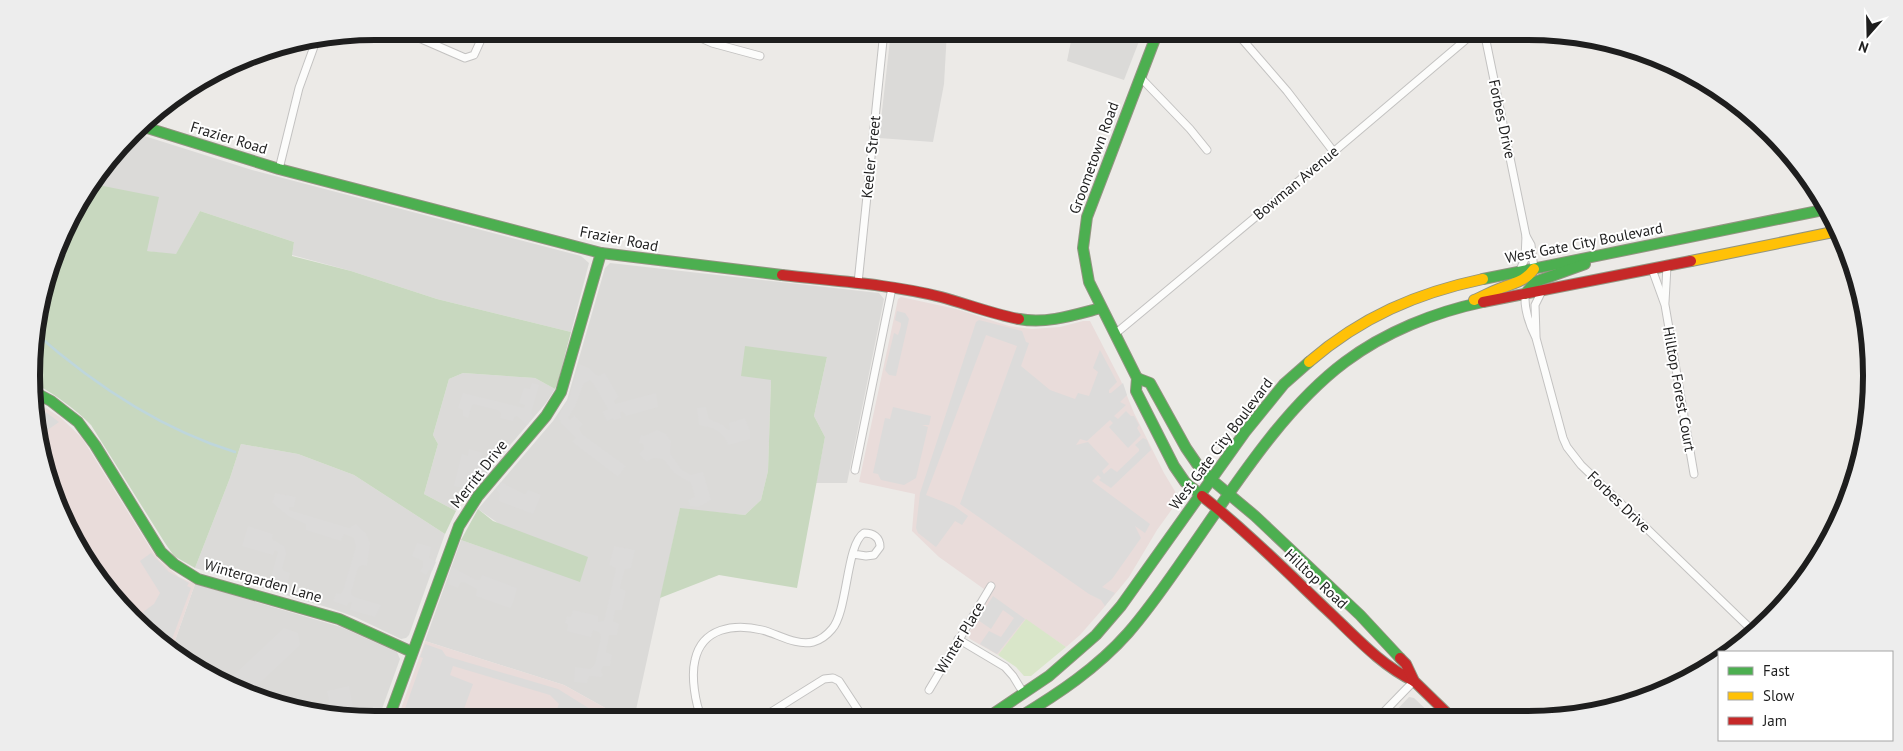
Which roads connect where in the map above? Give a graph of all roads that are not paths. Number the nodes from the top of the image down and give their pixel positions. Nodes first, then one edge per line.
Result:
1 (424, 40) edge
2 (481, 40) edge
3 (704, 40) edge
4 (883, 40) edge
5 (1154, 40) edge
6 (1243, 40) edge
7 (1465, 40) edge
8 (1486, 40) edge
9 (314, 45) edge
10 (760, 56) dead end
11 (1140, 77) junction
12 (148, 128) edge
13 (1207, 150) dead end
14 (1333, 151) junction
15 (279, 169) junction
16 (1819, 211) edge
17 (1830, 233) edge
18 (1526, 236) junction
19 (601, 253) junction
20 (1609, 253) junction
21 (1667, 266) junction
22 (1652, 268) junction
23 (1534, 269) junction
24 (1519, 272) junction
25 (858, 283) junction
26 (892, 288) junction
27 (1542, 291) junction
28 (1525, 294) junction
29 (1665, 305) junction
30 (1101, 308) junction
31 (1450, 311) junction
32 (1115, 334) junction
33 (1536, 338) junction
34 (1138, 378) junction
35 (41, 396) edge
36 (855, 470) dead end
37 (1694, 474) dead end
38 (1212, 480) junction
39 (1230, 495) junction
40 (1200, 496) junction
41 (1219, 510) junction
42 (853, 554) dead end
43 (991, 586) dead end
44 (1749, 628) edge
45 (958, 639) junction
46 (412, 652) junction
47 (1414, 681) junction
48 (929, 690) dead end
49 (1024, 694) junction
50 (391, 711) edge
51 (700, 711) edge
52 (773, 711) edge
53 (859, 711) edge
54 (998, 711) edge
55 (1029, 711) edge
56 (1385, 711) edge
57 (1445, 711) edge

1 - 2 street
3 - 10 street
4 - 25 street, Keeler Street
5 - 11 main road, Groometown Road
6 - 14 street
7 - 14 street, Bowman Avenue
8 - 18 street, Forbes Drive
9 - 15 street
11 - 13 street
11 - 30 main road, Groometown Road
12 - 15 main road, Frazier Road
14 - 32 street, Bowman Avenue
15 - 19 main road, Frazier Road
16 - 20 main road, West Gate City Boulevard
17 - 21 main road
18 - 23 street, Forbes Drive
18 - 24 street, Forbes Drive
19 - 25 main road, Frazier Road
19 - 46 main road, Merritt Drive
20 - 23 main road, West Gate City Boulevard
20 - 28 main road
21 - 22 main road
21 - 29 street, Hilltop Forest Court
22 - 27 main road
22 - 29 street, Hilltop Forest Court
23 - 24 main road, West Gate City Boulevard
23 - 31 main road
24 - 38 main road, West Gate City Boulevard
25 - 26 main road, Frazier Road
26 - 30 main road, Frazier Road
26 - 36 street
27 - 28 main road
27 - 33 street, Forbes Drive
28 - 31 main road
28 - 33 street, Forbes Drive
29 - 37 street, Hilltop Forest Court
30 - 32 main road, Groometown Road
31 - 39 main road
32 - 34 main road, Groometown Road
33 - 44 street, Forbes Drive
34 - 38 main road, Groometown Road
34 - 40 main road, Groometown Road
35 - 46 main road, Wintergarden Lane
38 - 39 main road, Groometown Road
38 - 40 main road, West Gate City Boulevard
39 - 41 main road
39 - 47 main road, Hilltop Road
40 - 41 main road, Hilltop Road
40 - 49 main road, West Gate City Boulevard
41 - 47 main road, Hilltop Road
41 - 55 main road
42 - 51 street
43 - 45 street, Winter Place
45 - 48 street, Winter Place
45 - 49 street
46 - 50 main road, Merritt Drive
47 - 56 street
47 - 57 main road, Hilltop Road
49 - 54 main road, West Gate City Boulevard
52 - 53 street

